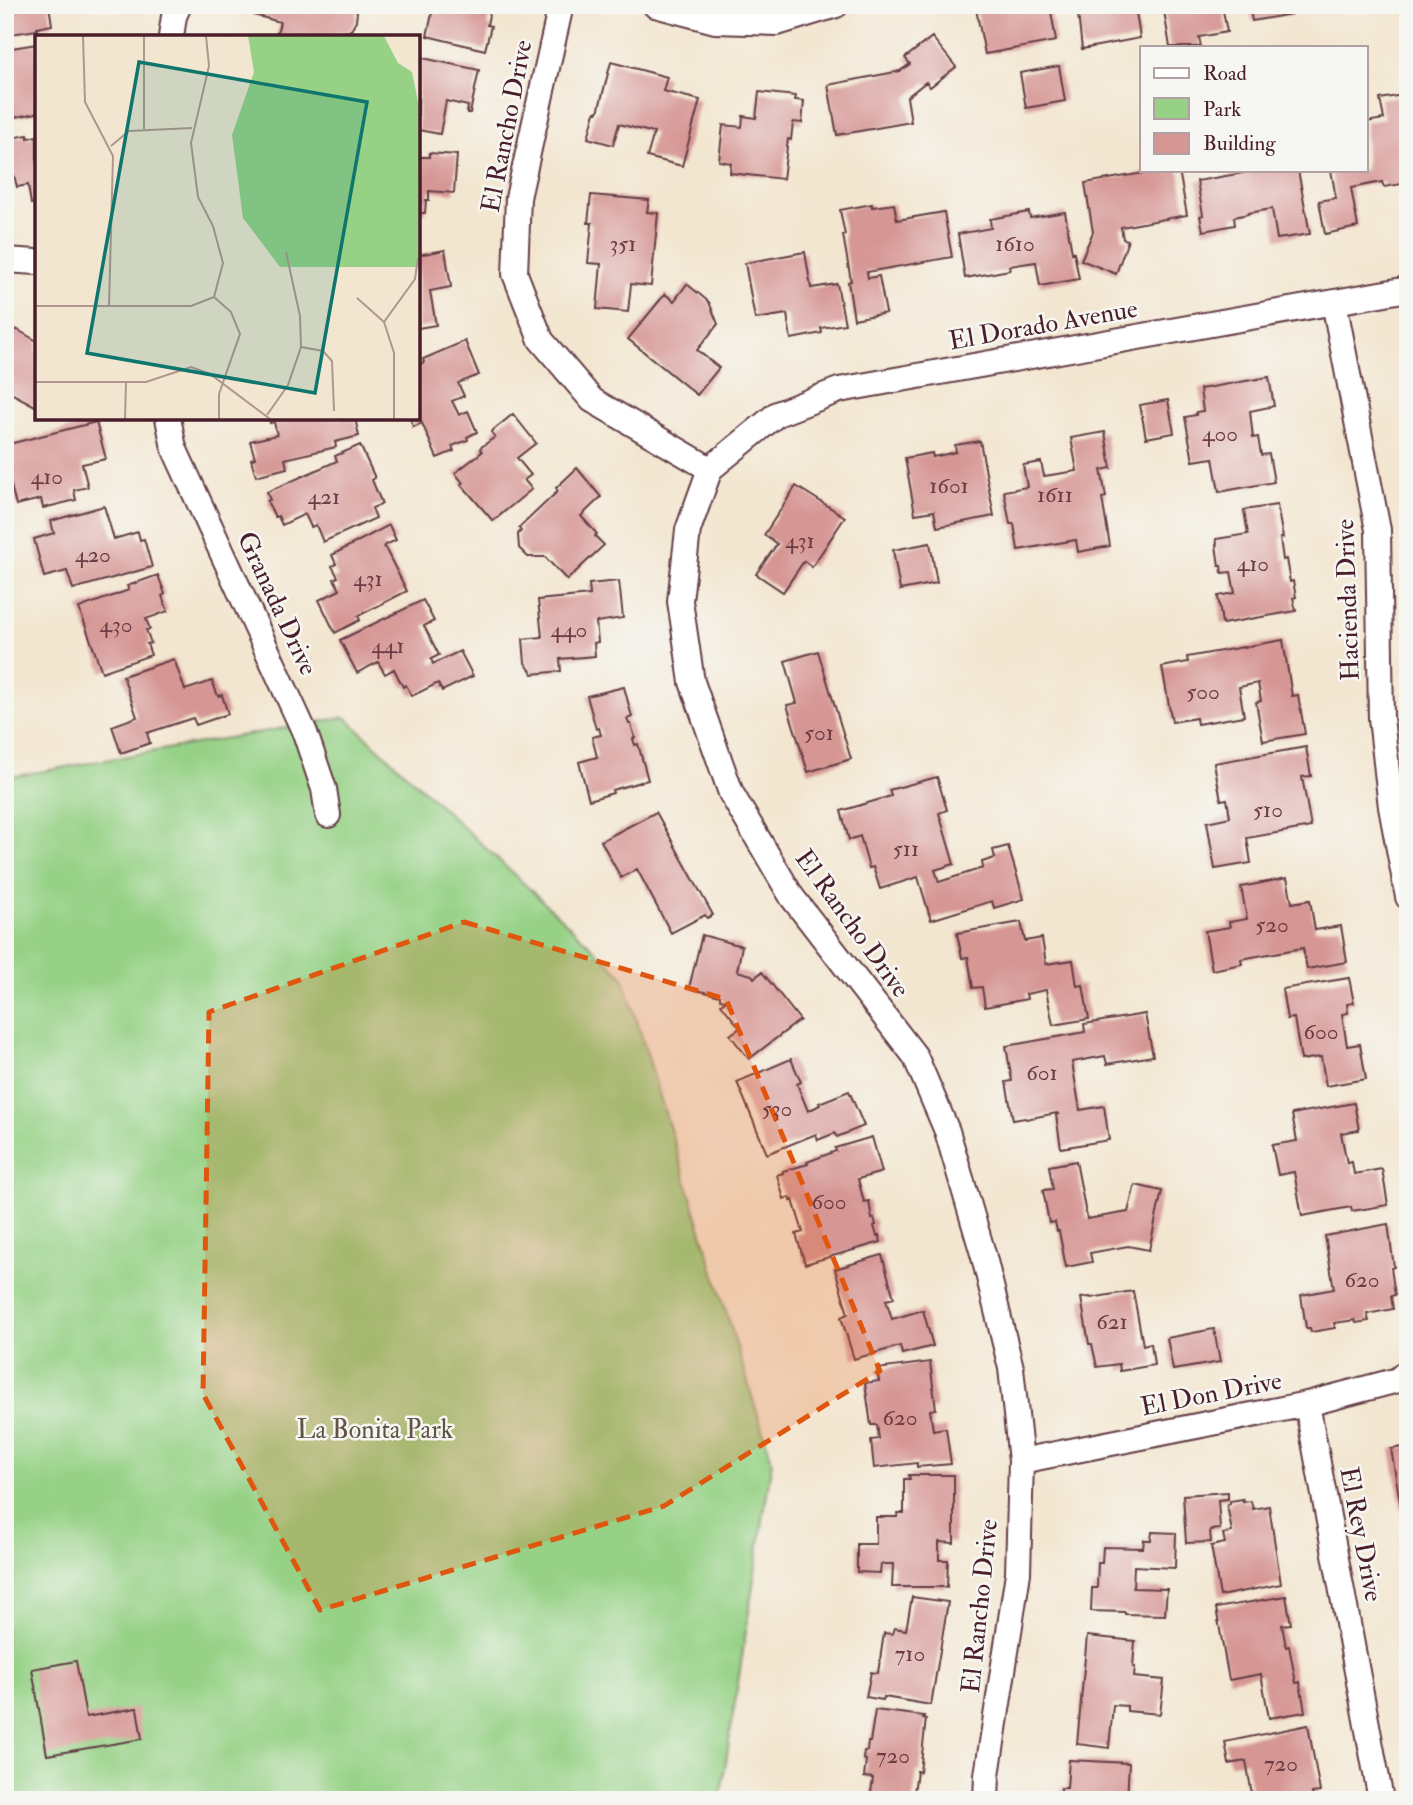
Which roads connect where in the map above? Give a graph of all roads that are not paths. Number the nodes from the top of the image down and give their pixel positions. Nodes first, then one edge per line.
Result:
1 (179, 5) edge
2 (561, 5) edge
3 (655, 5) edge
4 (836, 5) edge
5 (171, 35) edge
6 (5, 260) edge
7 (35, 262) edge
8 (1408, 289) edge
9 (1334, 302) junction
10 (168, 420) edge
11 (710, 468) junction
12 (328, 814) dead end
13 (1408, 897) edge
14 (1408, 1371) edge
15 (1307, 1404) junction
16 (1021, 1461) junction
17 (986, 1800) edge
18 (1381, 1800) edge

1 - 5 street
2 - 11 street, El Rancho Drive
3 - 4 street
6 - 7 street
8 - 9 street, El Dorado Avenue
9 - 11 street, El Dorado Avenue
9 - 13 street, Hacienda Drive
10 - 12 street, Granada Drive
11 - 16 street, El Rancho Drive
14 - 15 street, El Don Drive
15 - 16 street, El Don Drive
15 - 18 street, El Rey Drive
16 - 17 street, El Rancho Drive

